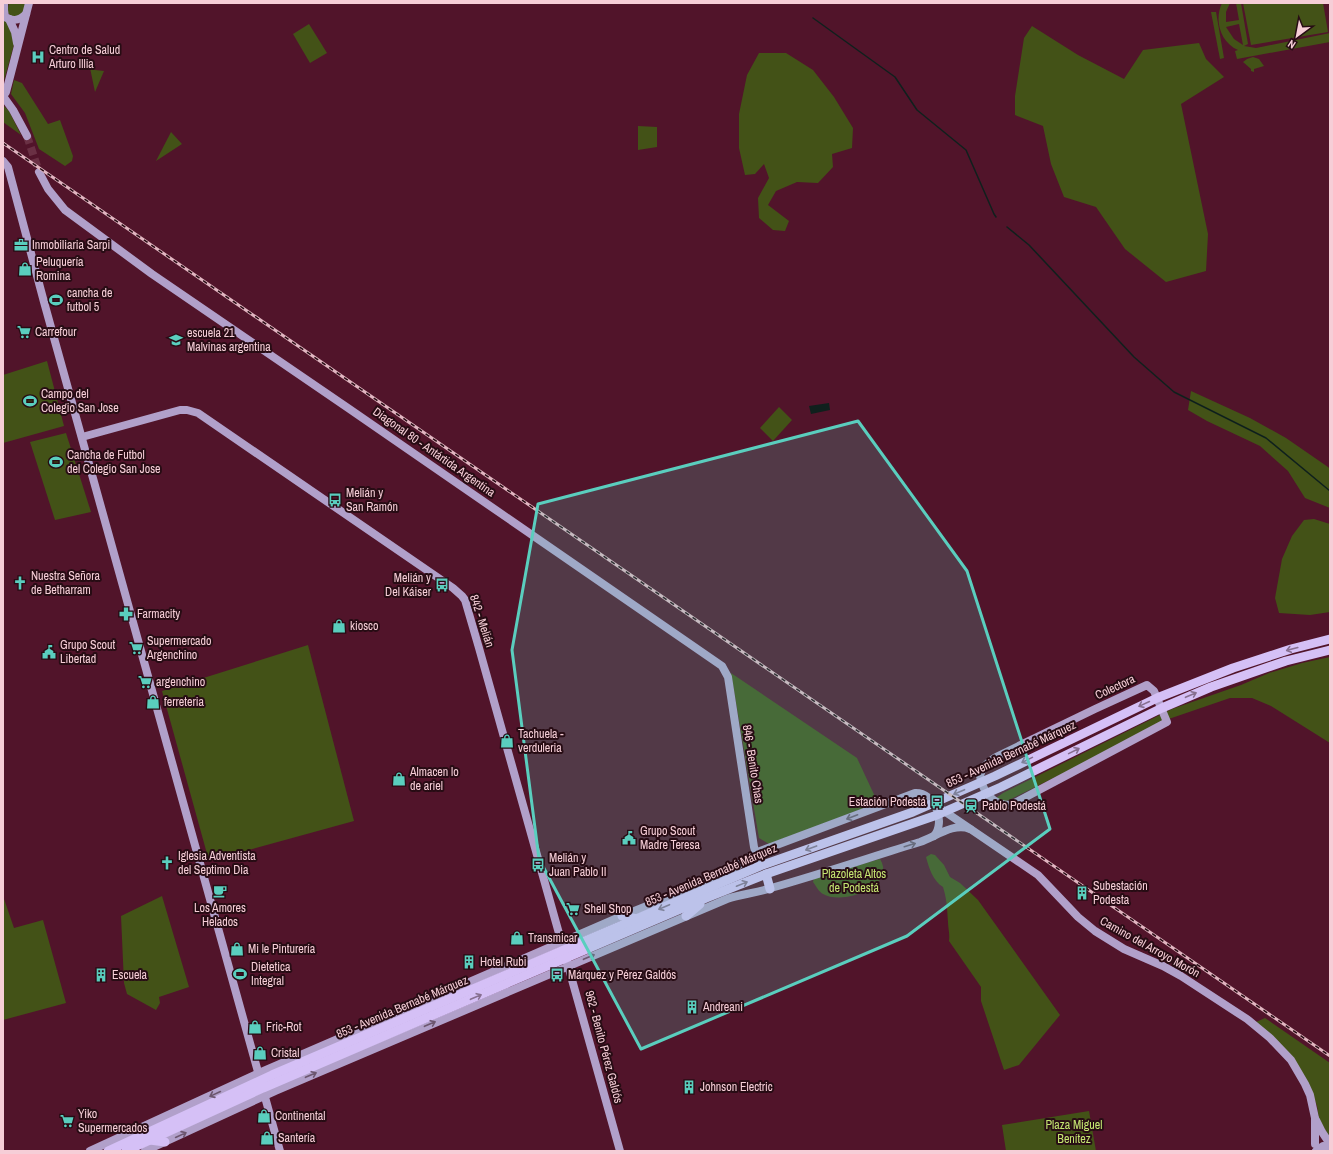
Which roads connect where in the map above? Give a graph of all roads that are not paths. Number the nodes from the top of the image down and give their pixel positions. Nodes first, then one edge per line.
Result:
1 (4, 3) edge
2 (28, 3) edge
3 (26, 14) junction
4 (6, 17) edge
5 (17, 49) junction
6 (4, 94) edge
7 (27, 136) tunnel mouth
8 (5, 162) edge
9 (39, 172) tunnel mouth
10 (82, 437) junction
11 (1330, 640) edge
12 (1330, 650) edge
13 (722, 666) joint
14 (1157, 698) junction
15 (1162, 708) junction
16 (915, 793) joint
17 (933, 804) junction
18 (970, 829) junction
19 (934, 836) junction
20 (755, 853) junction
21 (760, 866) junction
22 (766, 874) junction
23 (770, 889) junction
24 (706, 898) junction
25 (622, 916) junction
26 (686, 916) junction
27 (637, 919) junction
28 (565, 954) junction
29 (366, 1027) junction
30 (380, 1029) junction
31 (262, 1084) junction
32 (1315, 1118) junction
33 (149, 1140) junction
34 (165, 1142) junction
35 (1330, 1145) edge
36 (1315, 1148) edge
37 (90, 1151) edge
38 (108, 1151) edge
39 (126, 1151) edge
40 (146, 1151) edge
41 (280, 1151) edge
42 (620, 1151) edge

1 - 4 street
2 - 3 street
3 - 4 street
3 - 5 street
4 - 5 street
5 - 6 street
6 - 7 street
8 - 10 street
9 - 13 street, Diagonal 80 - Antártida Argentina
10 - 28 street, 842 - Melián
10 - 31 street
11 -> 14 main road, 853 - Avenida Bernabé Márquez
15 -> 12 main road, 853 - Avenida Bernabé Márquez
13 - 20 street, 846 - Benito Chas
14 - 15 street, Colectora
14 - 15 street, Colectora
14 -> 21 main road, 853 - Avenida Bernabé Márquez
22 -> 15 main road, 853 - Avenida Bernabé Márquez
16 - 17 street, Camino del Arroyo Morón
16 -> 20 street, 853 - Avenida Bernabé Márquez
17 - 18 street, Camino del Arroyo Morón
17 - 19 street
18 - 19 street
18 - 32 street, Camino del Arroyo Morón
23 -> 19 street, 853 - Avenida Bernabé Márquez
20 - 21 street, 846 - Benito Chas
20 - 25 street, 853 - Avenida Bernabé Márquez
21 -> 27 main road, 853 - Avenida Bernabé Márquez
22 - 23 main road
24 -> 22 main road, 853 - Avenida Bernabé Márquez
23 - 26 street, 853 - Avenida Bernabé Márquez
24 - 26 main road
24 - 28 main road, 853 - Avenida Bernabé Márquez
25 - 27 main road
25 - 28 street, 853 - Avenida Bernabé Márquez
28 -> 26 street, 853 - Avenida Bernabé Márquez
27 - 28 main road, 853 - Avenida Bernabé Márquez
28 - 29 street, 853 - Avenida Bernabé Márquez
28 - 30 main road, 853 - Avenida Bernabé Márquez
31 -> 28 main road, 853 - Avenida Bernabé Márquez
28 - 42 street, 962 - Benito Pérez Galdós
29 - 30 main road
29 - 31 street, 853 - Avenida Bernabé Márquez
30 - 31 main road, 853 - Avenida Bernabé Márquez
31 - 33 main road, 853 - Avenida Bernabé Márquez
34 -> 31 street, 853 - Avenida Bernabé Márquez
31 -> 37 street, 853 - Avenida Bernabé Márquez
31 - 38 main road, 853 - Avenida Bernabé Márquez
31 - 41 street
32 - 35 street, Camino del Arroyo Morón
32 - 36 street, Camino del Arroyo Morón
33 - 34 main road
33 - 39 main road, 853 - Avenida Bernabé Márquez
34 - 40 street, 853 - Avenida Bernabé Márquez
35 - 36 street, Camino del Arroyo Morón

